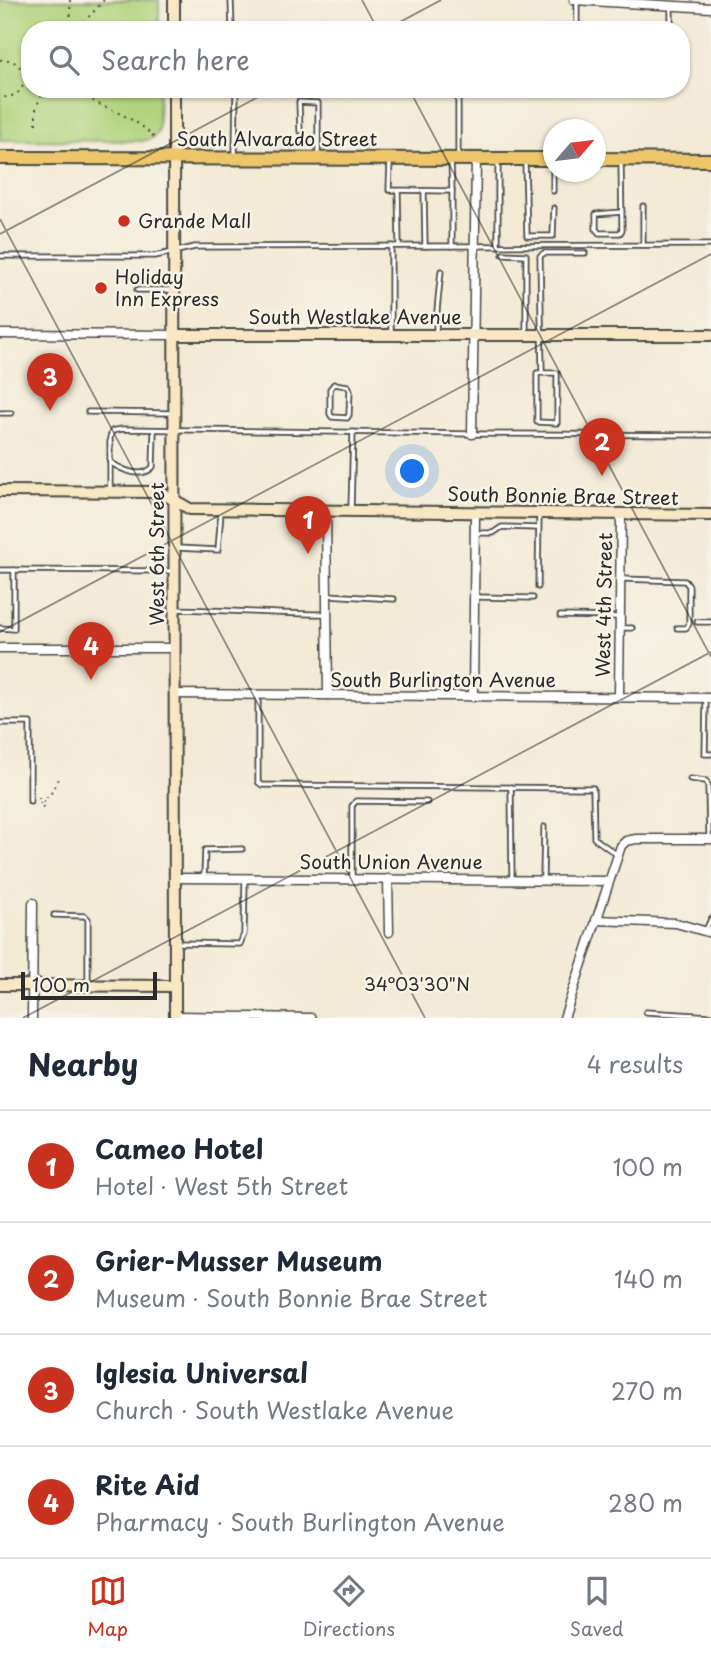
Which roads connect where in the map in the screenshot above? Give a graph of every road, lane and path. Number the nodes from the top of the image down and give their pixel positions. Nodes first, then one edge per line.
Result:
1 (70, 0) edge
2 (104, 0) edge
3 (174, 0) edge
4 (231, 0) edge
5 (576, 0) edge
6 (609, 1) edge
7 (672, 4) edge
8 (711, 8) edge
9 (71, 21) edge
10 (85, 21) edge
11 (174, 21) edge
12 (232, 21) edge
13 (576, 21) edge
14 (0, 54) edge
15 (4, 59) junction
16 (0, 60) edge
17 (21, 69) edge
18 (21, 90) edge
19 (0, 97) edge
20 (40, 98) edge
21 (86, 98) edge
22 (174, 98) edge
23 (236, 98) edge
24 (458, 98) edge
25 (36, 124) dead end
26 (300, 131) dead end
27 (157, 141) dead end
28 (0, 158) edge
29 (234, 158) junction
30 (318, 158) junction
31 (390, 158) junction
32 (455, 158) junction
33 (476, 158) junction
34 (498, 158) junction
35 (174, 159) junction
36 (525, 159) junction
37 (543, 159) edge
38 (606, 159) edge
39 (621, 159) junction
40 (711, 160) edge
41 (554, 182) edge
42 (398, 191) junction
43 (424, 191) junction
44 (452, 191) junction
45 (554, 191) dead end
46 (643, 206) dead end
47 (554, 208) dead end
48 (622, 212) junction
49 (498, 244) junction
50 (475, 245) junction
51 (643, 245) junction
52 (711, 245) edge
53 (391, 246) junction
54 (399, 246) junction
55 (425, 246) junction
56 (453, 246) junction
57 (174, 251) junction
58 (585, 253) dead end
59 (503, 254) dead end
60 (0, 256) edge
61 (441, 271) dead end
62 (136, 290) dead end
63 (174, 290) junction
64 (0, 334) edge
65 (474, 334) junction
66 (174, 335) junction
67 (391, 335) junction
68 (436, 335) junction
69 (526, 335) junction
70 (540, 335) junction
71 (711, 335) edge
72 (542, 373) junction
73 (88, 412) dead end
74 (0, 413) edge
75 (11, 413) dead end
76 (174, 413) junction
77 (341, 418) junction
78 (154, 430) junction
79 (174, 431) junction
80 (341, 431) junction
81 (353, 431) junction
82 (472, 434) junction
83 (711, 435) edge
84 (110, 462) junction
85 (0, 491) edge
86 (110, 491) junction
87 (174, 500) junction
88 (221, 510) junction
89 (326, 510) junction
90 (351, 511) junction
91 (539, 512) junction
92 (475, 513) junction
93 (503, 513) junction
94 (621, 514) junction
95 (711, 515) edge
96 (502, 527) junction
97 (538, 528) junction
98 (475, 533) junction
99 (174, 547) junction
100 (0, 570) edge
101 (14, 570) junction
102 (174, 570) junction
103 (620, 579) junction
104 (538, 587) dead end
105 (326, 594) junction
106 (474, 597) junction
107 (533, 598) dead end
108 (394, 599) dead end
109 (174, 610) junction
110 (327, 614) junction
111 (560, 616) dead end
112 (620, 617) junction
113 (697, 622) dead end
114 (711, 622) edge
115 (0, 628) edge
116 (620, 628) junction
117 (632, 628) dead end
118 (677, 628) dead end
119 (0, 648) edge
120 (174, 648) junction
121 (174, 694) junction
122 (258, 695) junction
123 (328, 695) junction
124 (473, 696) junction
125 (619, 697) junction
126 (708, 698) edge
127 (705, 710) junction
128 (711, 710) edge
129 (0, 723) edge
130 (711, 754) edge
131 (59, 778) dead end
132 (690, 779) dead end
133 (511, 787) junction
134 (41, 798) dead end
135 (30, 800) dead end
136 (427, 802) dead end
137 (544, 827) dead end
138 (710, 839) edge
139 (242, 849) dead end
140 (617, 855) junction
141 (174, 878) junction
142 (204, 878) junction
143 (246, 878) junction
144 (352, 879) junction
145 (388, 879) junction
146 (512, 880) junction
147 (543, 880) junction
148 (608, 881) junction
149 (33, 903) dead end
150 (54, 915) dead end
151 (711, 919) edge
152 (596, 920) junction
153 (389, 932) dead end
154 (708, 932) edge
155 (174, 943) junction
156 (0, 985) edge
157 (33, 985) junction
158 (88, 986) junction
159 (174, 986) junction
160 (646, 1013) dead end
161 (711, 1016) edge
162 (175, 1017) edge
163 (32, 1018) edge
164 (250, 1018) edge
165 (311, 1018) edge
166 (564, 1018) edge

1 - 9 path
2 - 10 path
3 - 11 street
4 - 12 lane
5 - 6 street
5 - 13 lane
6 - 7 street
7 - 8 street
14 - 15 path
15 - 16 path
15 - 17 path
18 - 19 path
20 - 25 path
21 - 27 path
22 - 35 street, West 6th Street
23 - 29 lane
24 - 32 lane
26 - 30 lane
28 - 35 main road, South Alvarado Street
29 - 30 main road, South Alvarado Street
29 - 35 main road, South Alvarado Street
30 - 31 main road, South Alvarado Street
31 - 32 main road, South Alvarado Street
31 - 42 lane
32 - 33 main road, South Alvarado Street
32 - 44 lane
33 - 34 main road, South Alvarado Street
33 - 50 street
34 - 36 main road, South Alvarado Street
34 - 49 lane
35 - 57 street, West 6th Street
36 - 37 main road, South Alvarado Street
36 - 47 lane
38 - 39 main road
39 - 40 main road
39 - 48 lane
41 - 45 lane
42 - 43 lane
42 - 54 lane
43 - 44 lane
43 - 55 lane
44 - 56 lane
46 - 51 lane
48 - 48 lane
49 - 50 lane
49 - 51 lane
50 - 56 lane
50 - 65 street
51 - 52 lane
53 - 54 lane
53 - 57 lane
53 - 67 lane
54 - 55 lane
55 - 56 lane
57 - 60 lane
57 - 63 street, West 6th Street
58 - 70 lane
59 - 69 lane
61 - 68 lane
62 - 63 lane
63 - 66 street, West 6th Street
64 - 66 street, South Westlake Avenue
65 - 68 street, South Westlake Avenue
65 - 69 street, South Westlake Avenue
65 - 82 street
66 - 67 street, South Westlake Avenue
66 - 76 street, West 6th Street
67 - 68 street, South Westlake Avenue
69 - 70 street, South Westlake Avenue
70 - 71 street, South Westlake Avenue
70 - 72 lane
72 - 72 lane
73 - 76 lane
74 - 75 lane
76 - 79 street, West 6th Street
77 - 77 lane
77 - 80 lane
78 - 79 lane
78 - 84 lane
78 - 84 lane
79 - 80 lane
79 - 87 street, West 6th Street
80 - 81 lane
81 - 82 lane
81 - 90 lane
82 - 83 lane
84 - 86 lane
85 - 86 street, South Bonnie Brae Street
86 - 87 street, South Bonnie Brae Street
87 - 88 street, South Bonnie Brae Street
87 - 99 street, West 6th Street
88 - 89 street, South Bonnie Brae Street
88 - 99 lane
89 - 90 street, South Bonnie Brae Street
89 - 105 street
90 - 92 street, South Bonnie Brae Street
91 - 93 street, South Bonnie Brae Street
91 - 94 street, South Bonnie Brae Street
91 - 97 lane
92 - 93 street, South Bonnie Brae Street
92 - 98 street
93 - 96 lane
94 - 95 street, South Bonnie Brae Street
94 - 103 street, West 4th Street
96 - 97 lane
96 - 98 lane
97 - 104 lane
98 - 106 street
99 - 102 street, West 6th Street
100 - 101 lane
101 - 102 lane
101 - 115 lane
102 - 109 street, West 6th Street
103 - 112 street, West 4th Street
103 - 118 lane
105 - 108 lane
105 - 110 street
106 - 107 lane
106 - 124 street
109 - 110 lane
109 - 120 street, West 6th Street
110 - 123 street
111 - 112 lane
112 - 116 street, West 4th Street
113 - 114 lane
116 - 117 lane
116 - 125 street, West 4th Street
119 - 120 street
120 - 121 street, West 6th Street
121 - 122 street, South Burlington Avenue
121 - 141 street, West 6th Street
122 - 123 street, South Burlington Avenue
122 - 133 lane
123 - 124 street, South Burlington Avenue
124 - 125 street, South Burlington Avenue
125 - 126 street, South Burlington Avenue
126 - 127 lane
127 - 128 lane
127 - 130 lane
129 - 135 lane
131 - 134 path
132 - 138 lane
133 - 140 lane
133 - 146 lane
136 - 144 lane
137 - 147 lane
138 - 140 street
139 - 142 lane
140 - 148 street
141 - 142 street, South Union Avenue
141 - 155 street, West 6th Street
142 - 143 street, South Union Avenue
143 - 144 street, South Union Avenue
143 - 155 lane
144 - 145 street, South Union Avenue
145 - 146 street, South Union Avenue
145 - 153 street
146 - 147 street, South Union Avenue
147 - 148 street, South Union Avenue
148 - 152 street
149 - 157 street
150 - 158 lane
151 - 154 lane
152 - 154 street
152 - 166 street
155 - 159 street, West 6th Street
156 - 157 street
157 - 158 street
157 - 163 street
158 - 159 street
159 - 162 street, West 6th Street
160 - 161 lane
162 - 164 street
164 - 165 street

